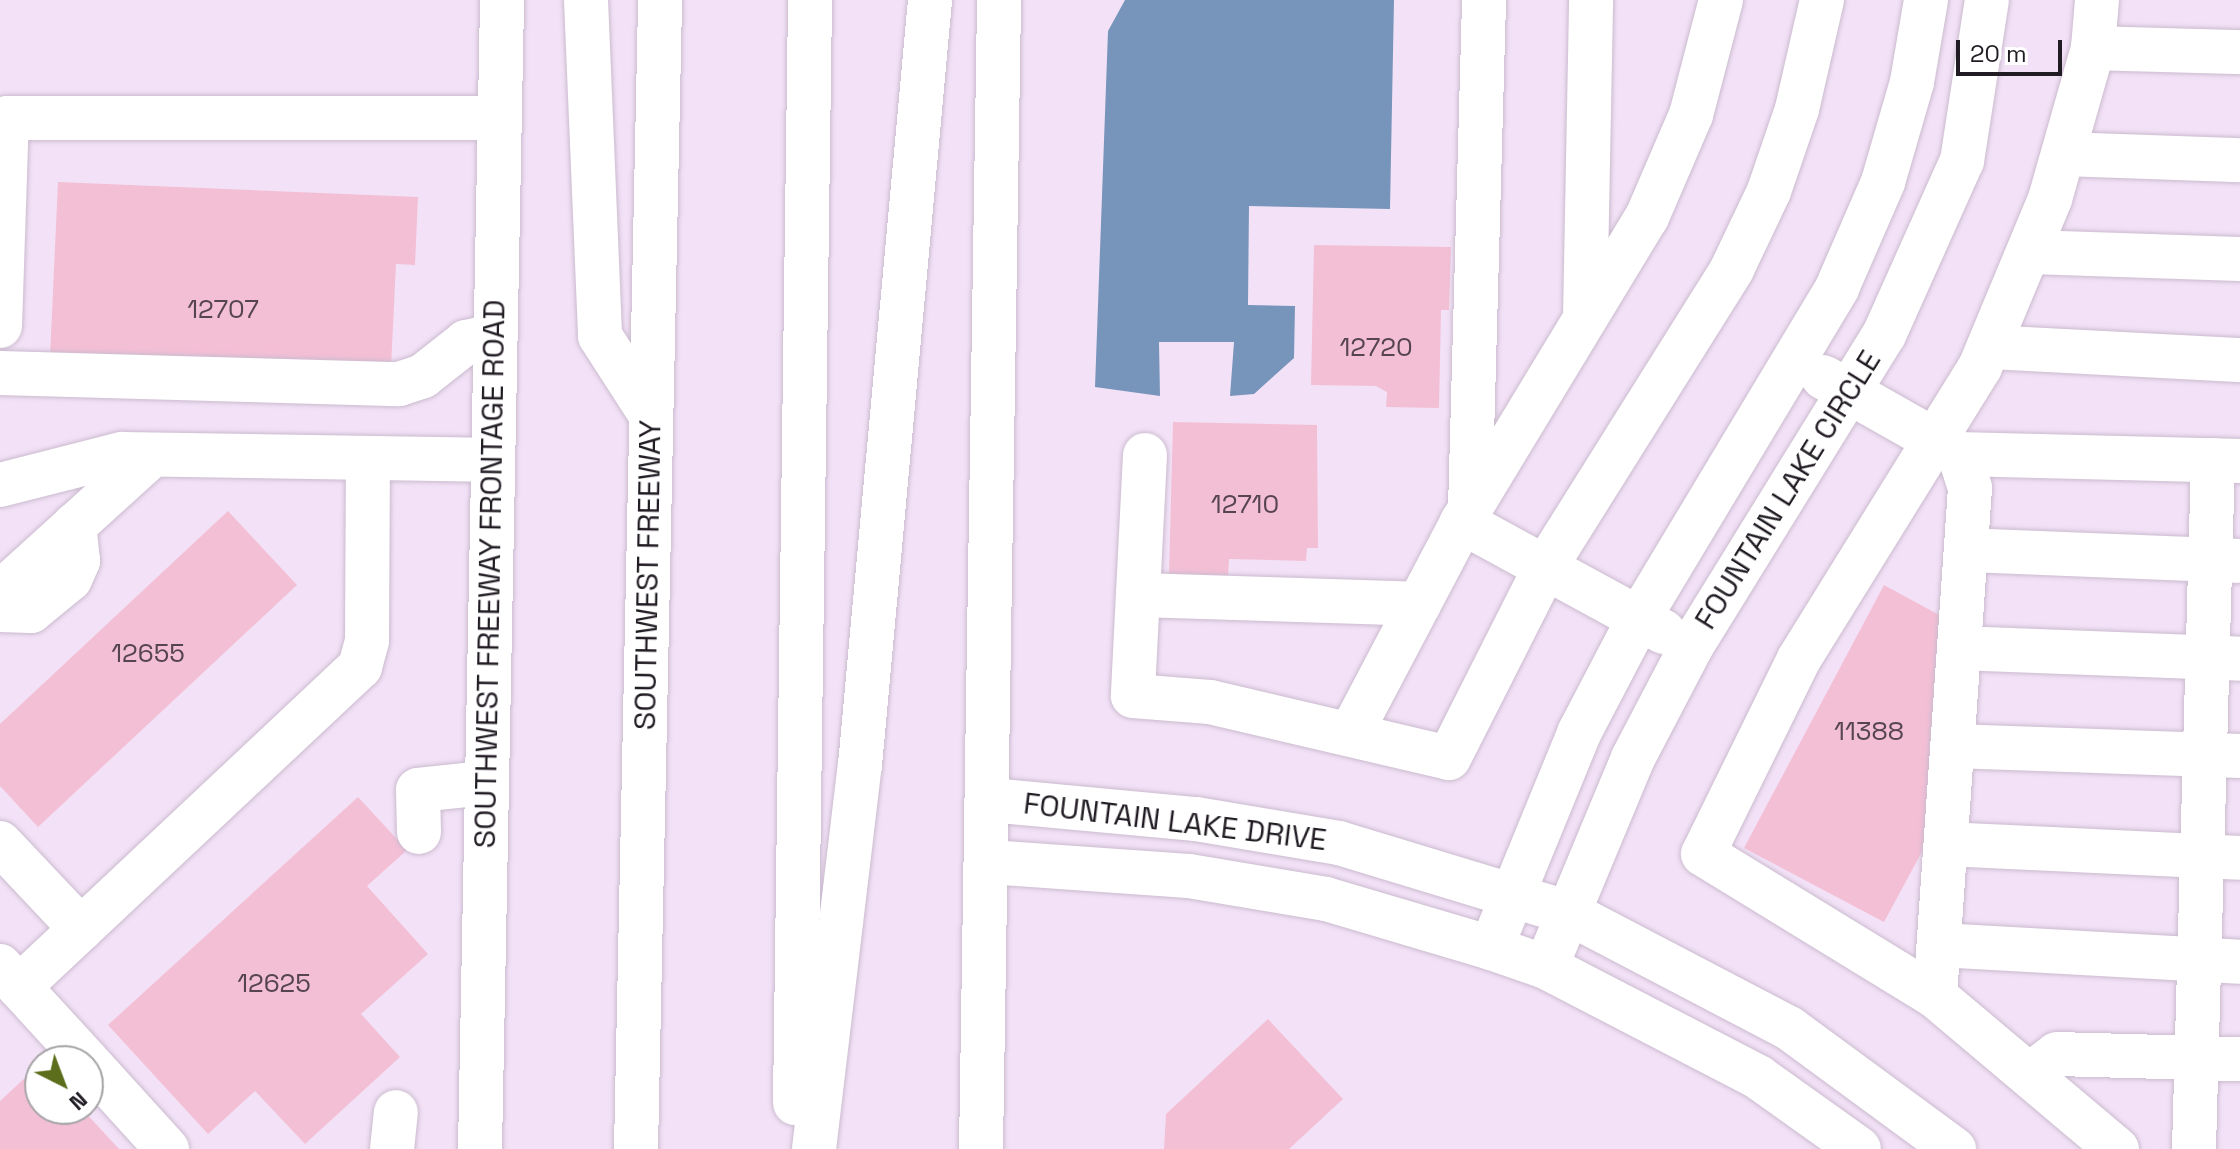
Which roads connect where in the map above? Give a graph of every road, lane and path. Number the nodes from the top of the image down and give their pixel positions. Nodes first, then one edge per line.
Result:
1 (502, 0) edge
2 (586, 0) edge
3 (660, 0) edge
4 (810, 0) edge
5 (930, 0) edge
6 (999, 0) edge
7 (1484, 0) edge
8 (1591, 0) edge
9 (1721, 0) edge
10 (1822, 0) edge
11 (1926, 0) edge
12 (1987, 0) edge
13 (2097, 0) edge
14 (2093, 48) junction
15 (2240, 52) edge
16 (499, 118) junction
17 (2064, 154) junction
18 (2240, 160) edge
19 (2030, 252) junction
20 (2240, 259) edge
21 (1585, 323) junction
22 (0, 326) edge
23 (494, 336) junction
24 (1989, 347) junction
25 (2240, 360) edge
26 (1797, 361) junction
27 (0, 373) edge
28 (1849, 391) junction
29 (651, 415) junction
30 (1947, 448) junction
31 (152, 455) junction
32 (1145, 455) dead end
33 (368, 460) junction
34 (489, 460) junction
35 (2227, 461) edge
36 (0, 485) edge
37 (1466, 516) junction
38 (74, 525) junction
39 (1966, 550) junction
40 (2225, 561) edge
41 (1546, 566) junction
42 (0, 593) edge
43 (1138, 595) junction
44 (1419, 604) junction
45 (0, 610) edge
46 (1639, 618) junction
47 (1691, 647) junction
48 (1960, 648) junction
49 (2224, 658) edge
50 (1352, 731) junction
51 (1953, 746) junction
52 (2222, 756) edge
53 (485, 783) junction
54 (990, 800) junction
55 (419, 832) dead end
56 (0, 843) edge
57 (1946, 844) junction
58 (2221, 857) edge
59 (989, 862) junction
60 (1510, 896) junction
61 (1569, 913) junction
62 (81, 929) junction
63 (1939, 945) junction
64 (1491, 948) junction
65 (2220, 961) edge
66 (1546, 967) junction
67 (10, 976) edge
68 (1935, 996) junction
69 (72, 1045) edge
70 (2197, 1057) junction
71 (2240, 1059) edge
72 (2032, 1073) junction
73 (104, 1080) edge
74 (167, 1149) edge
75 (480, 1149) edge
76 (636, 1149) edge
77 (794, 1149) edge
78 (814, 1149) edge
79 (981, 1149) edge
80 (1859, 1149) edge
81 (1954, 1149) edge
82 (2117, 1149) edge
83 (2194, 1149) edge

1 - 16 main road, SOUTHWEST FREEWAY FRONTAGE ROAD
2 - 29 main road
3 - 29 main road, SOUTHWEST FREEWAY
4 - 77 main road
5 - 78 main road
6 - 54 main road
7 - 37 main road
8 - 21 main road
9 - 21 main road
10 - 41 main road
11 - 26 main road, FOUNTAIN LAKE CIRCLE
12 - 28 main road, FOUNTAIN LAKE CIRCLE
13 - 14 main road
14 - 15 main road
14 - 17 main road
16 - 22 main road
16 - 23 main road, SOUTHWEST FREEWAY FRONTAGE ROAD
17 - 18 main road
17 - 19 main road
19 - 20 main road
19 - 24 main road
21 - 37 main road
23 - 27 main road
23 - 34 main road, SOUTHWEST FREEWAY FRONTAGE ROAD
24 - 25 main road
24 - 30 main road
26 - 28 main road
26 - 46 main road, FOUNTAIN LAKE CIRCLE
28 - 30 main road
28 - 47 main road, FOUNTAIN LAKE CIRCLE
29 - 76 main road, SOUTHWEST FREEWAY
30 - 35 main road
30 - 39 main road
30 - 68 main road
31 - 33 main road
31 - 36 main road
31 - 38 main road
32 - 43 main road
33 - 34 main road
33 - 62 main road
34 - 53 main road, SOUTHWEST FREEWAY FRONTAGE ROAD
35 - 40 main road
37 - 41 main road
37 - 44 main road
38 - 42 main road
38 - 45 main road
39 - 40 main road
39 - 48 main road
40 - 49 main road
41 - 46 main road
41 - 50 main road
43 - 44 main road
43 - 50 main road
44 - 50 main road
46 - 47 main road
46 - 60 main road, FOUNTAIN LAKE CIRCLE
47 - 61 main road, FOUNTAIN LAKE CIRCLE
48 - 49 main road
48 - 51 main road
49 - 52 main road
51 - 52 main road
51 - 57 main road
52 - 58 main road
53 - 55 main road
53 - 75 main road, SOUTHWEST FREEWAY FRONTAGE ROAD
54 - 59 main road
54 - 60 main road, FOUNTAIN LAKE DRIVE
56 - 62 main road
57 - 58 main road
57 - 63 main road
58 - 65 main road
59 - 64 main road, FOUNTAIN LAKE DRIVE
59 - 79 main road
60 - 61 main road, FOUNTAIN LAKE DRIVE
60 - 64 main road, FOUNTAIN LAKE CIRCLE
61 - 66 main road, FOUNTAIN LAKE CIRCLE
61 - 81 main road, FOUNTAIN LAKE DRIVE
62 - 67 main road
63 - 65 main road
63 - 68 main road
64 - 66 main road, FOUNTAIN LAKE DRIVE
65 - 70 main road
66 - 80 main road, FOUNTAIN LAKE DRIVE
67 - 69 main road
68 - 72 main road
70 - 71 main road
70 - 72 main road
70 - 83 main road
72 - 82 main road
73 - 74 main road

